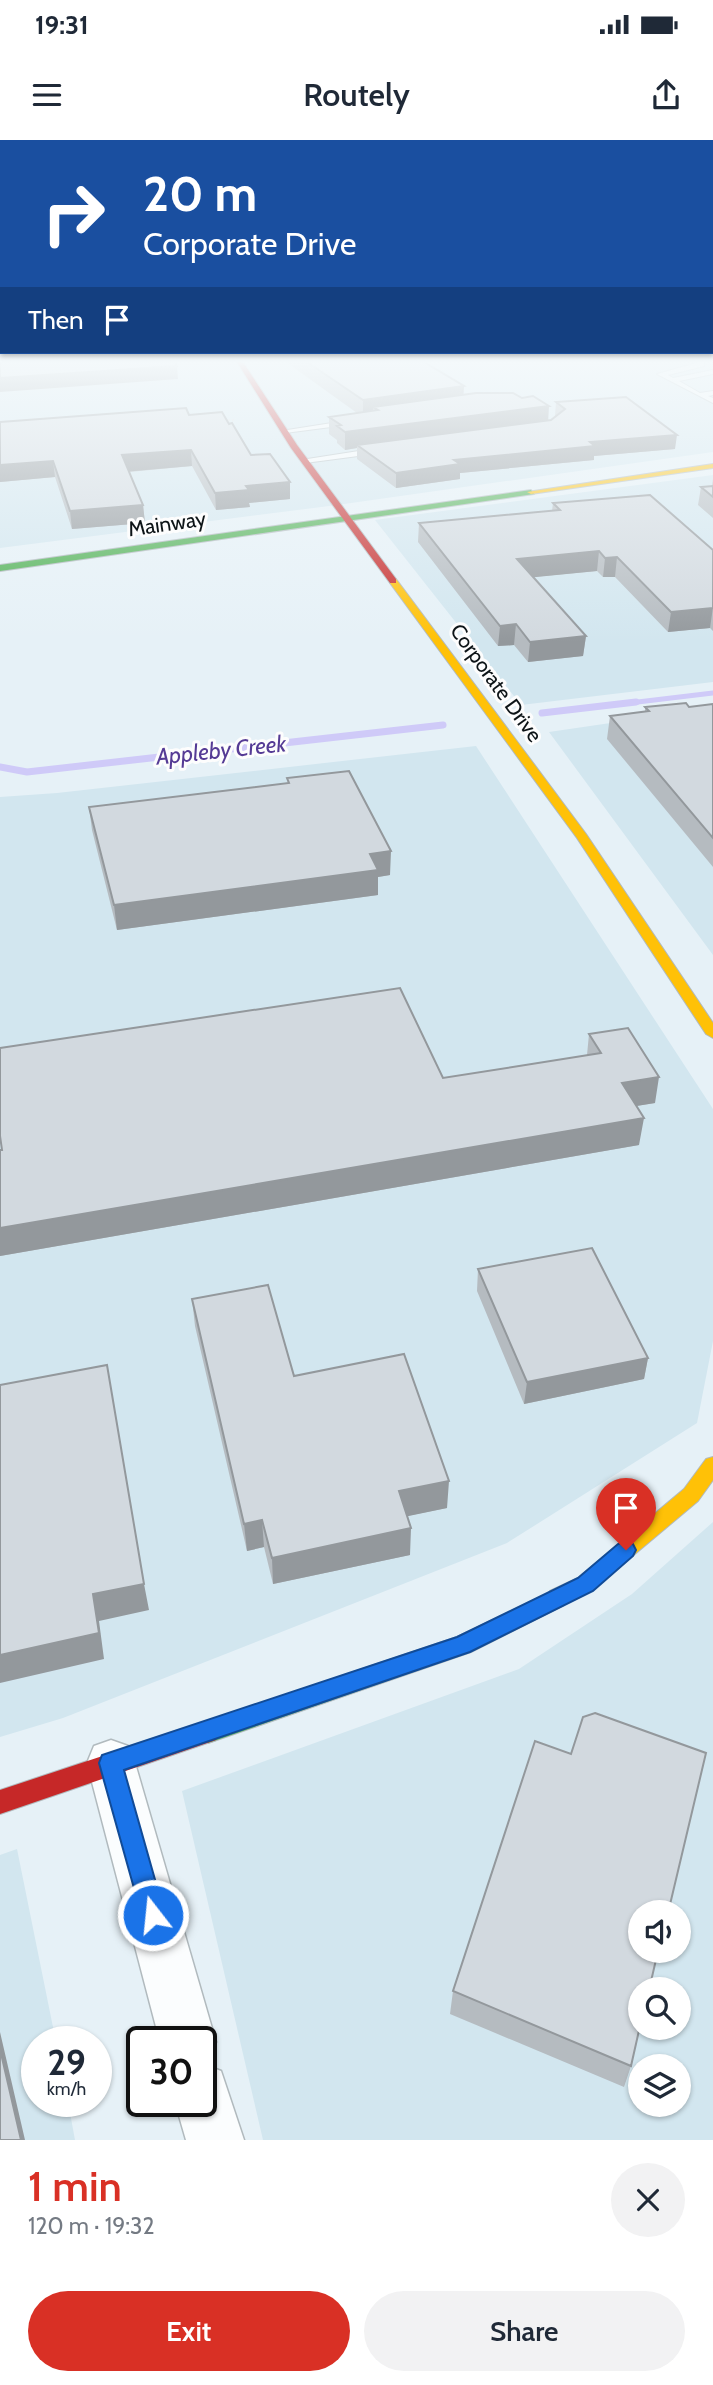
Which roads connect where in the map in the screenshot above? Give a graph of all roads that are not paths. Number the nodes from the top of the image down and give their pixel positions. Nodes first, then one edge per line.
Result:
1 (302, 455) edge
2 (341, 455) edge
3 (305, 460) junction
4 (713, 466) edge
5 (350, 519) junction
6 (0, 568) edge
7 (713, 1034) edge
8 (713, 1465) edge
9 (111, 1763) junction
10 (0, 1802) edge
11 (184, 2026) edge
12 (208, 2117) edge
13 (215, 2140) edge

1 - 3 street, Corporate Drive
2 - 3 lane
3 - 5 street, Corporate Drive
4 - 5 street, Mainway
5 - 6 street, Mainway
5 - 7 street, Corporate Drive
8 - 9 street
9 - 10 street
9 - 11 street
12 - 13 street

